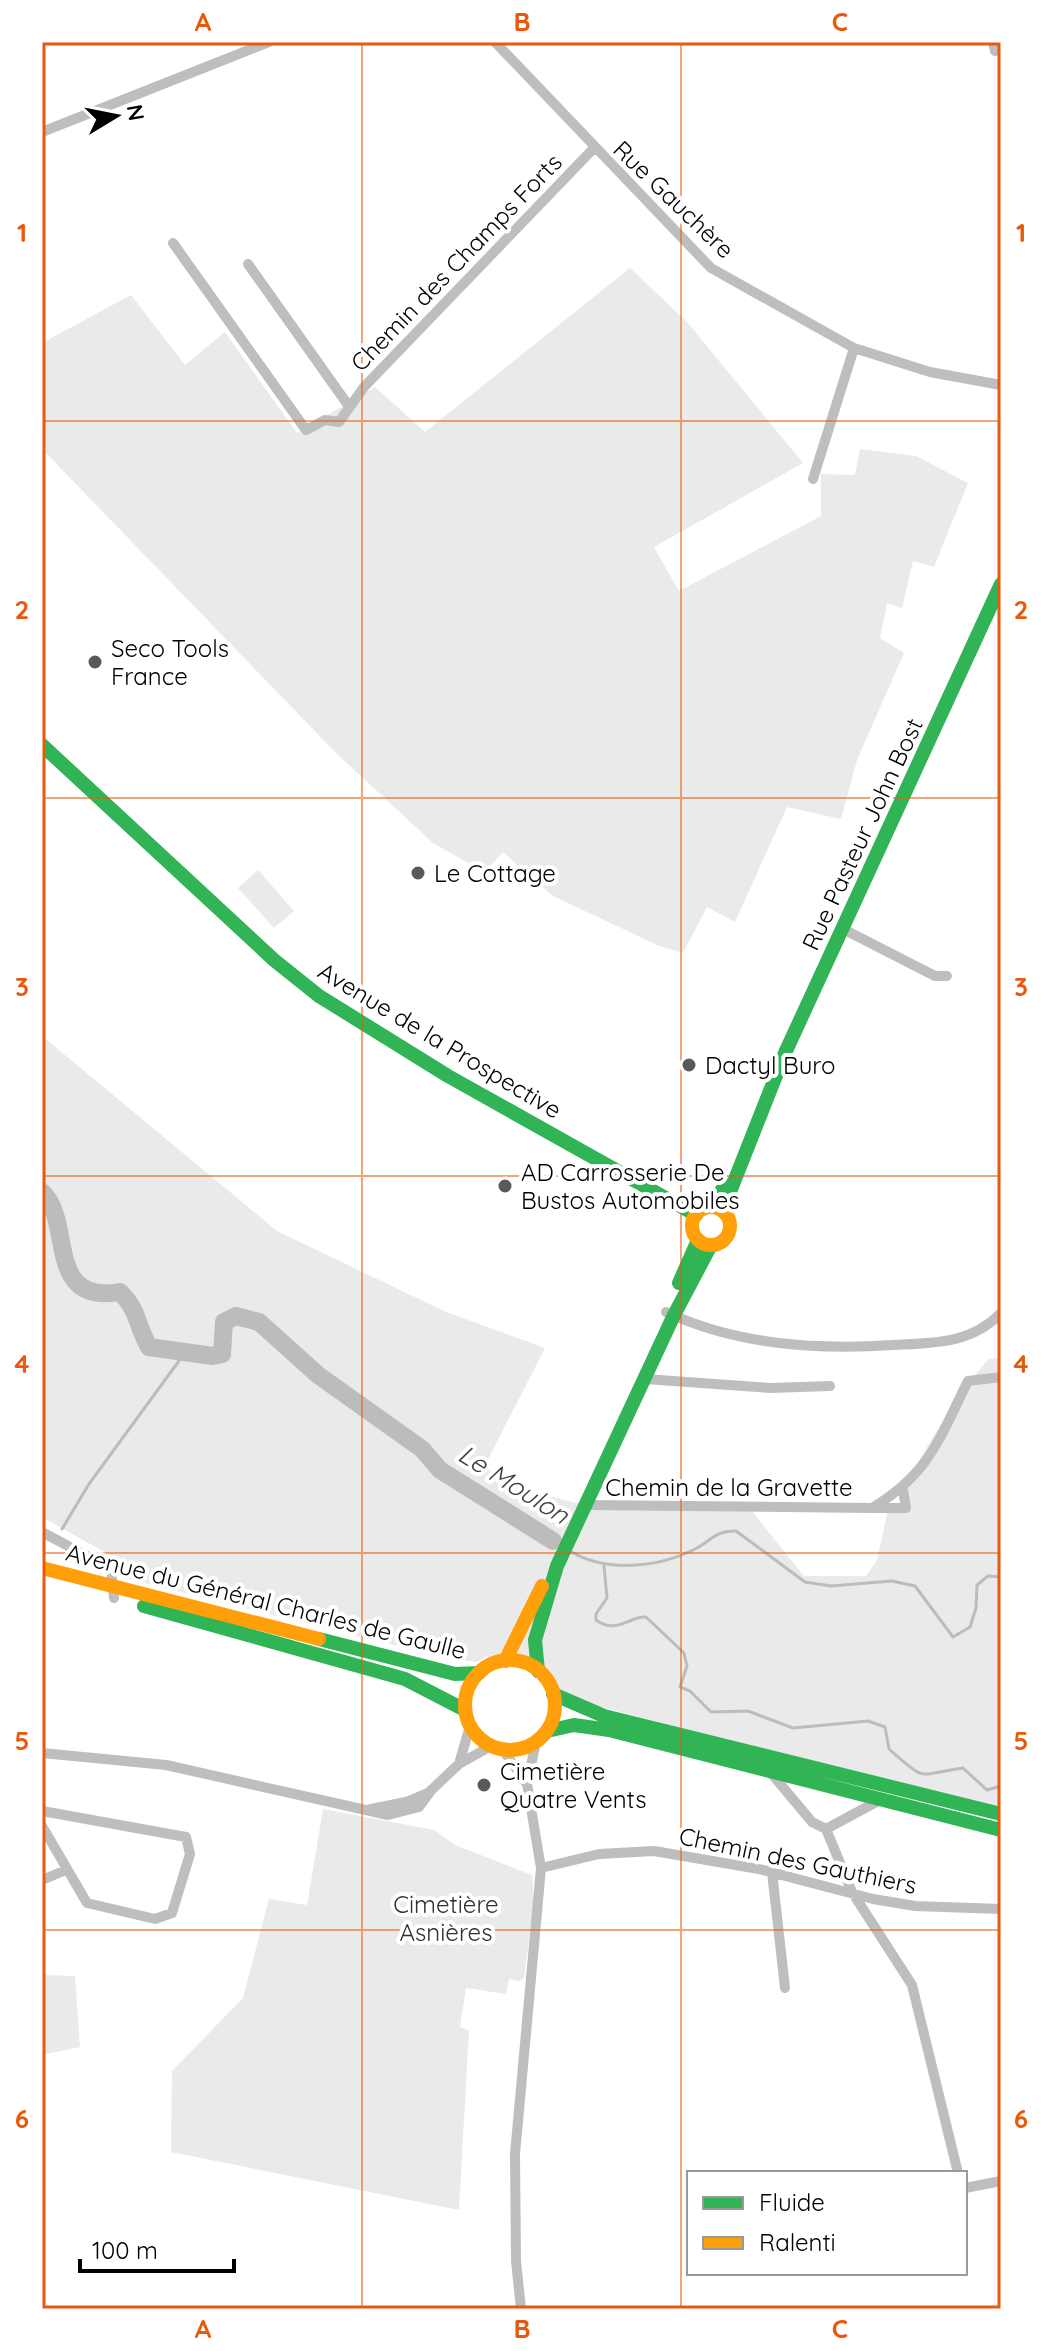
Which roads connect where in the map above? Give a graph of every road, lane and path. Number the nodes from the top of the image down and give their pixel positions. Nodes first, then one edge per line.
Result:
1 (269, 42) edge
2 (495, 42) edge
3 (42, 132) edge
4 (594, 148) junction
5 (173, 243) dead end
6 (248, 264) dead end
7 (854, 348) junction
8 (1001, 385) edge
9 (348, 405) junction
10 (813, 479) dead end
11 (1001, 584) edge
12 (42, 745) edge
13 (843, 929) junction
14 (947, 976) dead end
15 (718, 1210) junction
16 (696, 1215) junction
17 (704, 1242) junction
18 (1001, 1313) edge
19 (670, 1314) junction
20 (1001, 1377) edge
21 (645, 1379) junction
22 (830, 1386) dead end
23 (903, 1490) junction
24 (585, 1505) junction
25 (872, 1508) junction
26 (42, 1532) edge
27 (568, 1534) junction
28 (554, 1565) junction
29 (42, 1568) edge
30 (42, 1578) edge
31 (114, 1593) junction
32 (505, 1661) junction
33 (538, 1671) junction
34 (479, 1673) junction
35 (553, 1694) junction
36 (465, 1710) junction
37 (470, 1726) junction
38 (541, 1736) junction
39 (497, 1748) junction
40 (42, 1753) edge
41 (459, 1764) junction
42 (771, 1773) junction
43 (527, 1784) junction
44 (430, 1792) junction
45 (880, 1800) junction
46 (371, 1809) junction
47 (42, 1811) edge
48 (1001, 1814) edge
49 (42, 1826) edge
50 (826, 1829) junction
51 (1001, 1830) edge
52 (541, 1868) junction
53 (66, 1870) junction
54 (772, 1872) junction
55 (42, 1880) edge
56 (852, 1892) junction
57 (1001, 1909) edge
58 (785, 1988) dead end
59 (958, 2171) edge
60 (1001, 2181) edge
61 (967, 2188) edge
62 (521, 2309) edge

1 - 3 street
2 - 4 street, Rue Gauchère
4 - 7 street, Rue Gauchère
4 - 9 street, Chemin des Champs Forts
5 - 9 street, Chemin des Champs Forts
6 - 9 street, Chemin des Champs Forts
7 - 8 street, Rue Gauchère
7 - 10 street
11 - 13 main road, Rue Pasteur John Bost
12 - 16 main road, Avenue de la Prospective
13 - 14 street
13 - 15 main road, Rue Pasteur John Bost
15 - 16 main road
15 - 17 main road
16 - 17 main road
17 - 19 main road
18 - 19 street
19 - 21 main road
19 - 27 main road
20 - 23 street, Chemin de la Gravette
21 - 22 street
21 - 24 main road
23 - 25 street, Chemin de la Gravette
23 - 25 street, Chemin de la Gravette
24 - 25 street, Chemin de la Gravette
24 - 27 main road
26 - 31 street
27 - 28 main road
28 - 32 main road
28 - 33 main road
29 - 31 main road, Avenue du Général Charles de Gaulle
30 - 31 main road, Avenue du Général Charles de Gaulle
31 - 34 main road, Avenue du Général Charles de Gaulle
31 - 36 main road, Avenue du Général Charles de Gaulle
32 - 33 main road
32 - 34 main road, Avenue du Général Charles de Gaulle
33 - 35 main road
34 - 36 main road, Avenue du Général Charles de Gaulle
35 - 38 main road
35 - 48 main road
36 - 37 main road
37 - 39 main road
37 - 41 street
38 - 39 main road
38 - 42 main road
38 - 43 street
39 - 41 street
39 - 43 street
40 - 46 street
41 - 44 street
42 - 45 main road
42 - 50 street
43 - 52 street
44 - 46 street
44 - 46 street
45 - 50 street
45 - 51 main road
47 - 53 street
49 - 53 street
50 - 56 street
52 - 54 street, Chemin des Gauthiers
52 - 62 street
53 - 55 street
54 - 56 street, Chemin des Gauthiers
54 - 58 street
56 - 57 street, Chemin des Gauthiers
56 - 59 street
60 - 61 street

